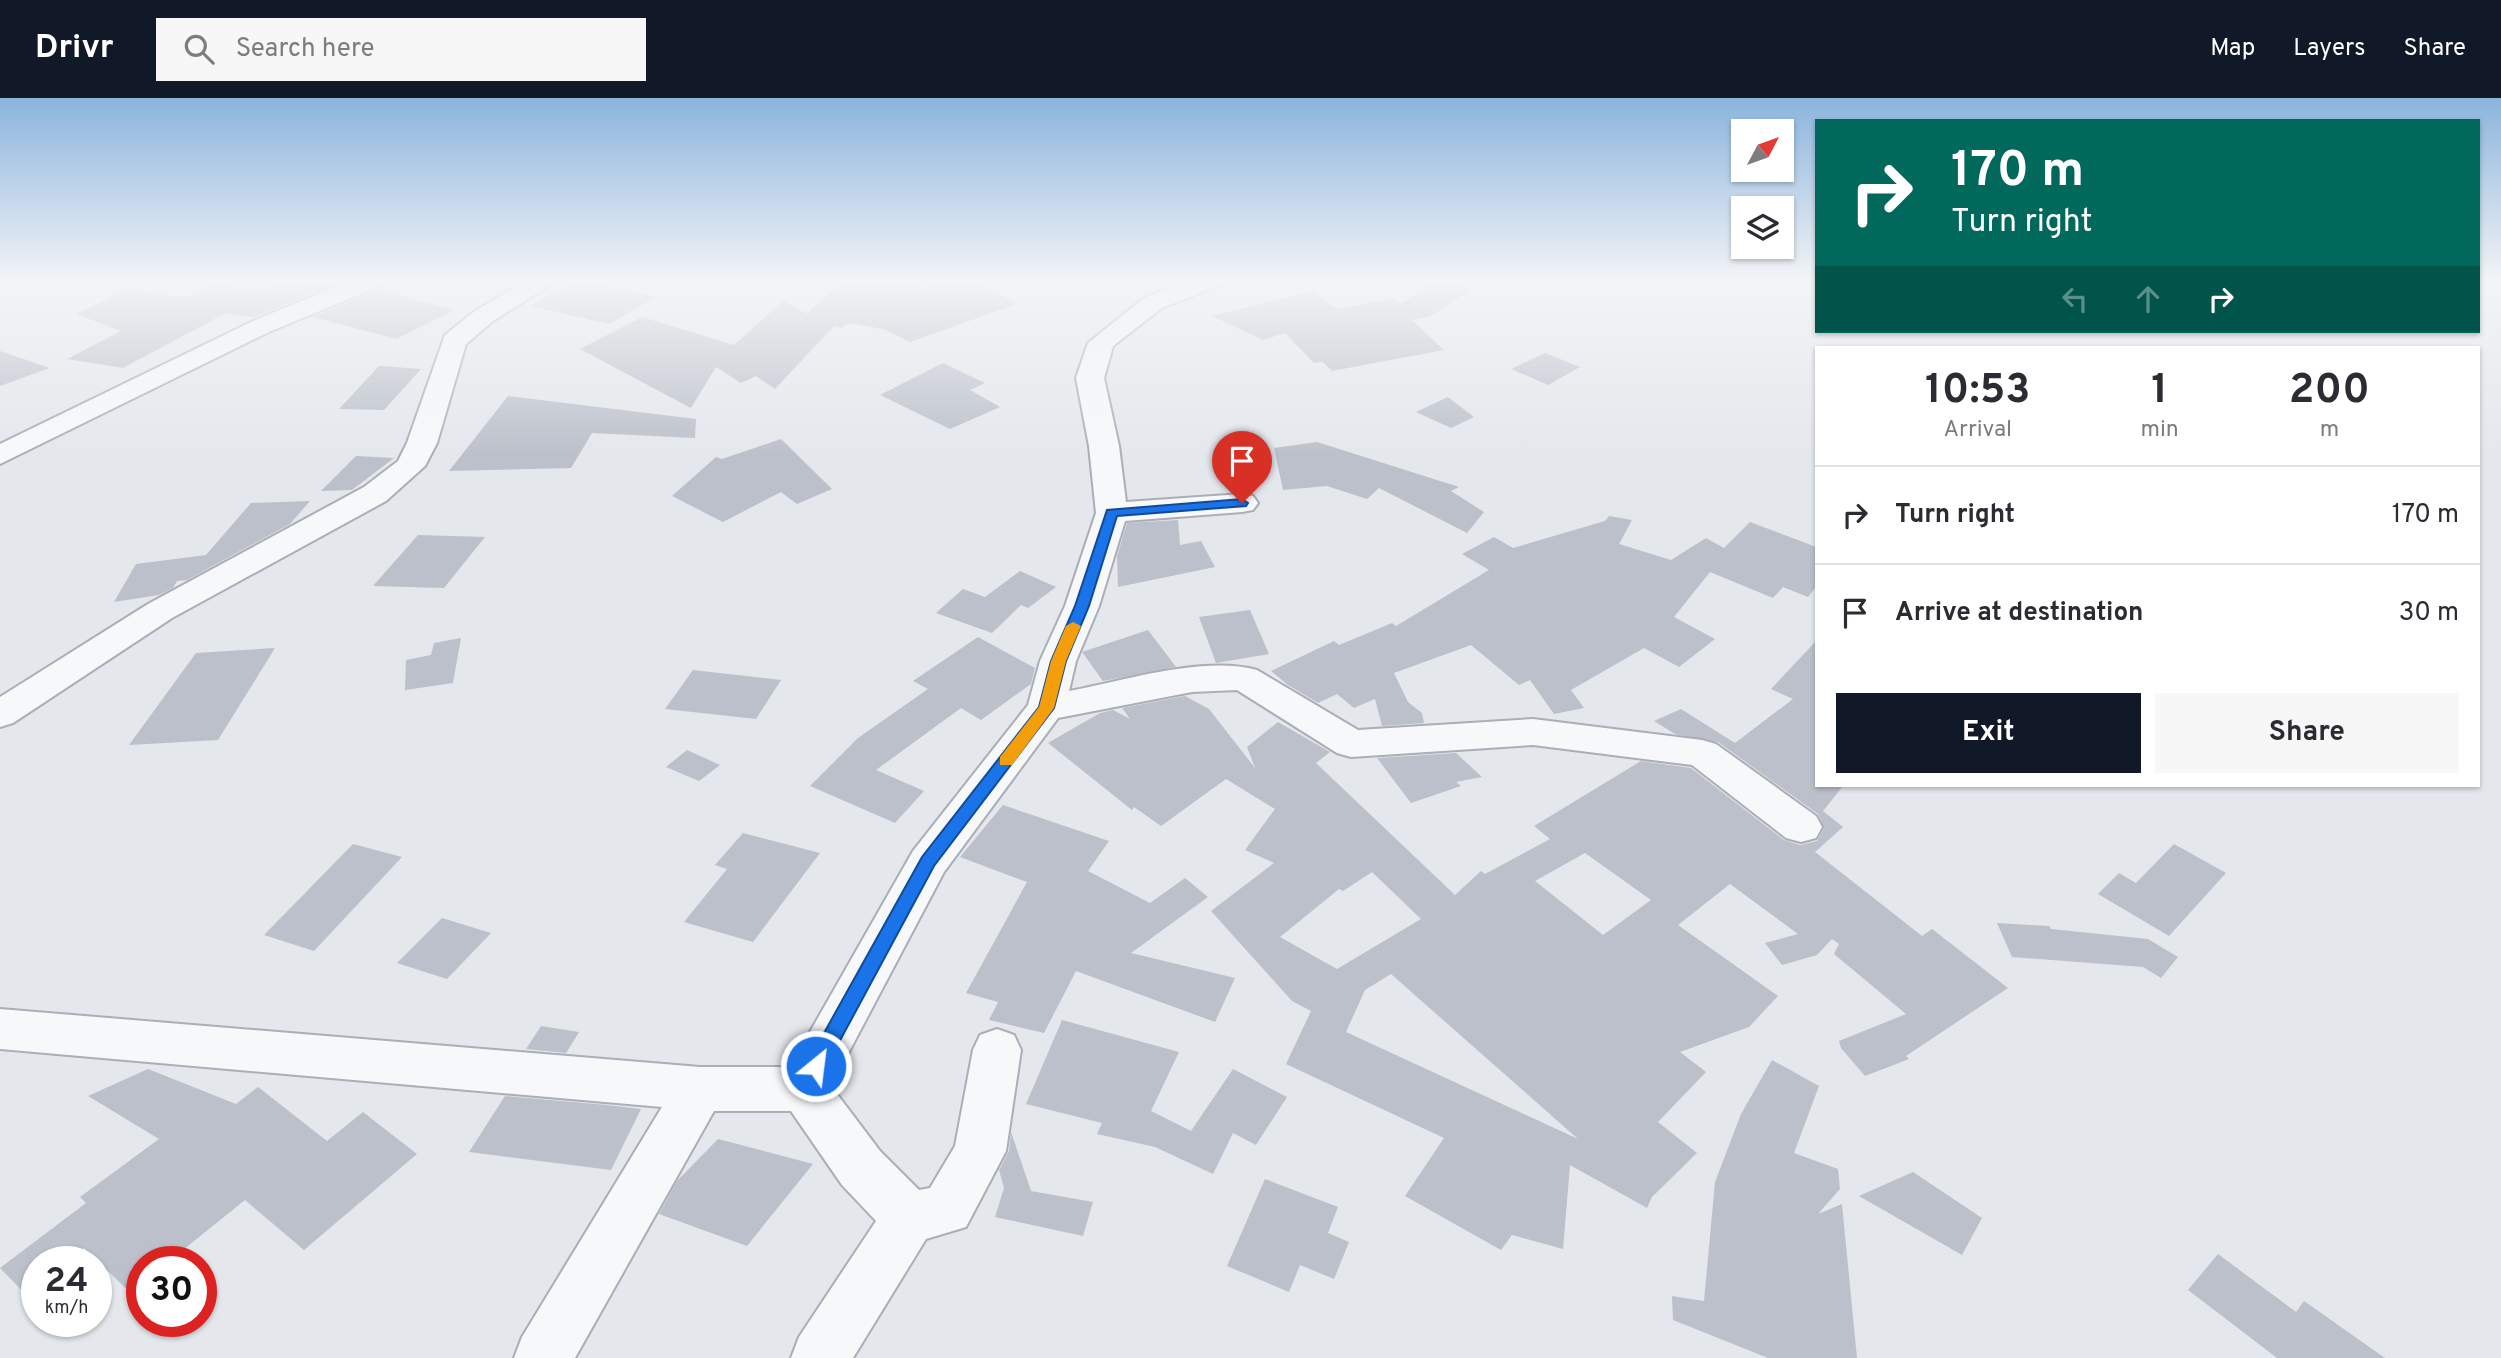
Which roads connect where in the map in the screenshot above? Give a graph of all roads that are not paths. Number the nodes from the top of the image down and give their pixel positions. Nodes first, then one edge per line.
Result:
1 (238, 338) edge
2 (458, 338) edge
3 (1108, 338) edge
4 (0, 455) edge
5 (1242, 503) dead end
6 (1112, 513) junction
7 (1046, 708) junction
8 (0, 714) edge
9 (1801, 827) dead end
10 (0, 1029) edge
11 (997, 1050) dead end
12 (804, 1089) junction
13 (700, 1090) junction
14 (909, 1218) junction
15 (543, 1358) edge
16 (820, 1358) edge

1 - 4 street
2 - 8 street
3 - 6 street
5 - 6 street
6 - 7 street
7 - 9 street
7 - 12 street
10 - 13 street
11 - 14 street
12 - 13 street
12 - 14 street
13 - 15 street
14 - 16 street

